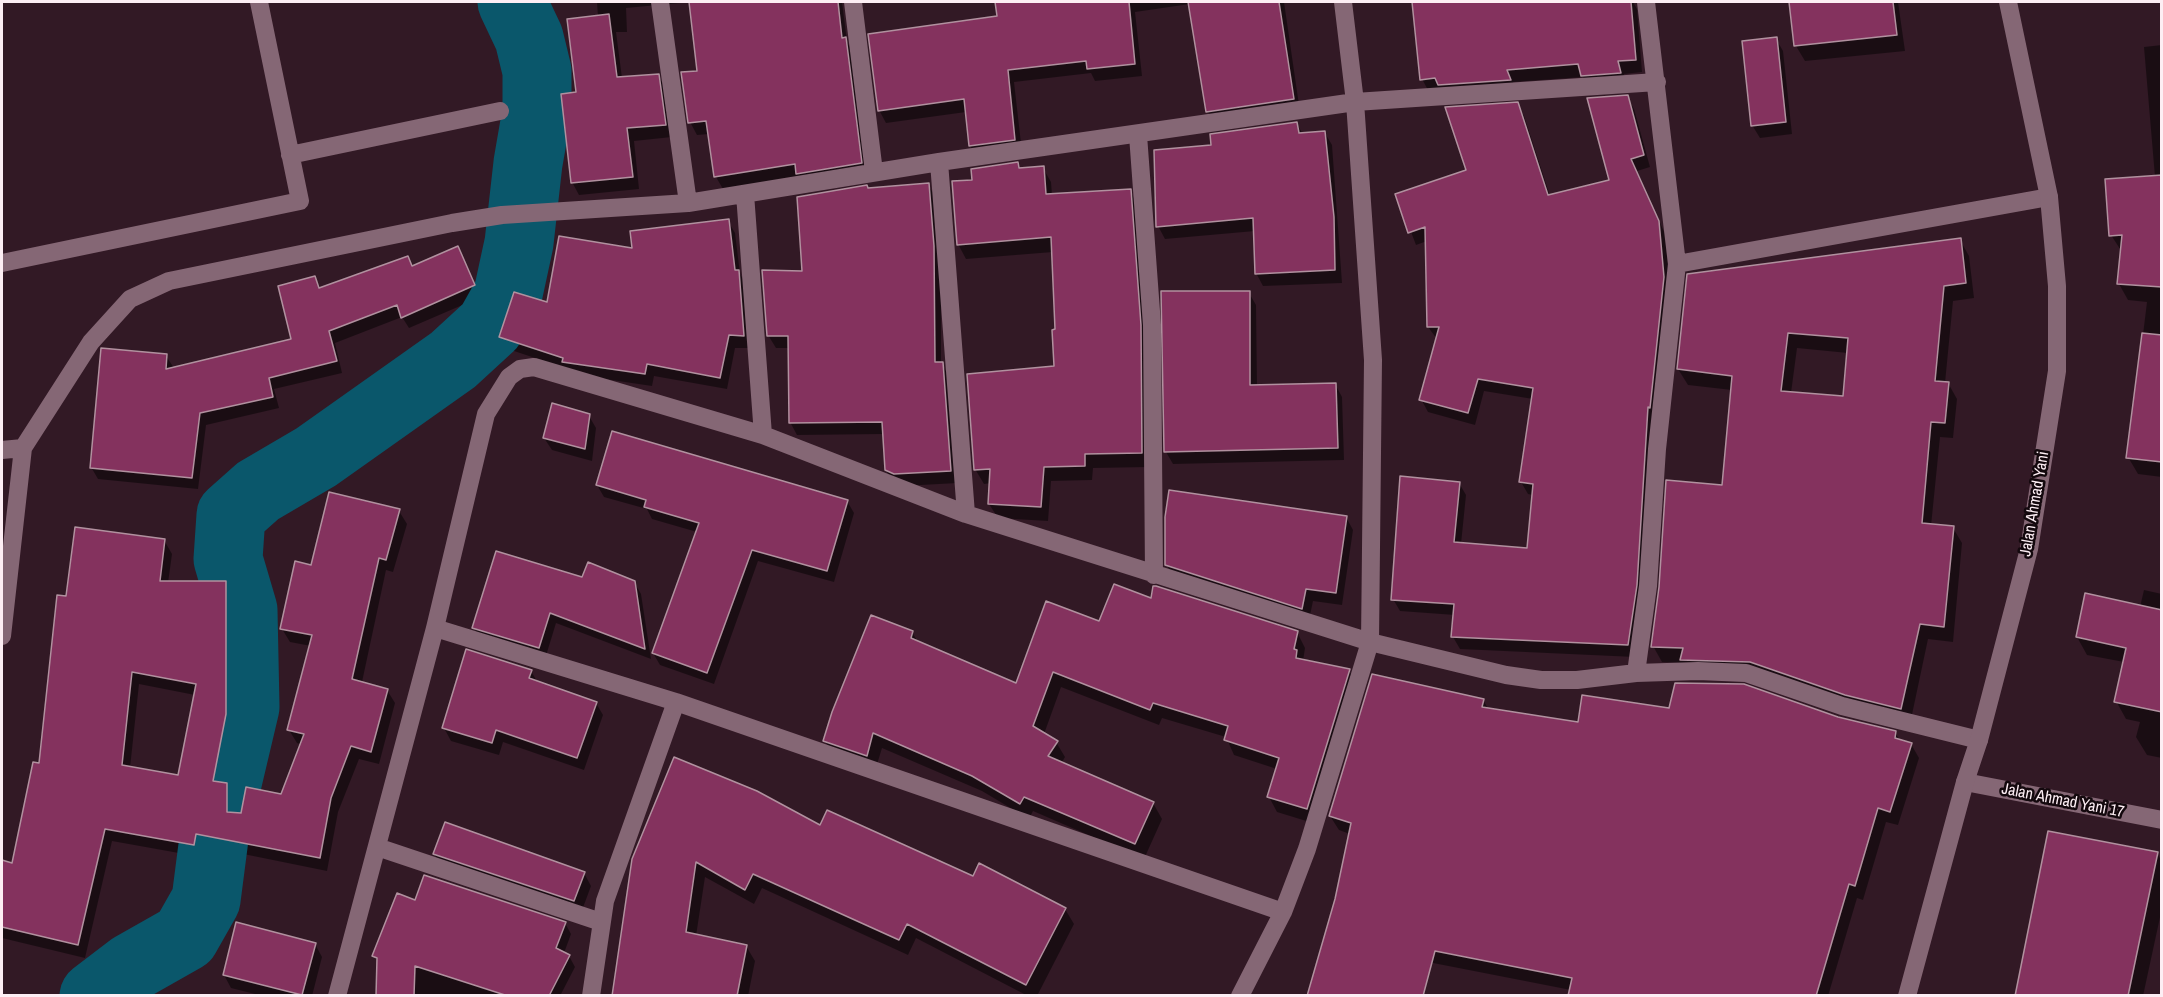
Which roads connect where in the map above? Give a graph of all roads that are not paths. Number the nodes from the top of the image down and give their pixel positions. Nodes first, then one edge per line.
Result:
1 (259, 2) edge
2 (660, 2) edge
3 (853, 2) edge
4 (1343, 2) edge
5 (1646, 2) edge
6 (2008, 2) edge
7 (1657, 82) junction
8 (1355, 102) junction
9 (500, 111) dead end
10 (1138, 135) junction
11 (290, 155) junction
12 (939, 162) junction
13 (874, 172) junction
14 (745, 194) junction
15 (2049, 197) junction
16 (688, 203) junction
17 (2, 262) edge
18 (1677, 264) junction
19 (763, 435) junction
20 (23, 448) junction
21 (2, 450) edge
22 (966, 514) junction
23 (1154, 574) junction
24 (435, 628) junction
25 (2, 636) edge
26 (1370, 642) junction
27 (1636, 673) junction
28 (676, 702) junction
29 (1979, 740) junction
30 (1965, 782) junction
31 (2162, 820) edge
32 (377, 847) junction
33 (1283, 912) junction
34 (601, 922) junction
35 (337, 996) edge
36 (591, 996) edge
37 (1240, 996) edge
38 (1907, 996) edge

1 - 11 street
2 - 16 street
3 - 13 street
4 - 8 street
5 - 7 street
6 - 15 street, Jalan Ahmad Yani
7 - 8 street
7 - 18 street
8 - 10 street
8 - 26 street
9 - 11 street
10 - 12 street
10 - 23 street
11 - 17 street
12 - 13 street
12 - 22 street
13 - 14 street
14 - 16 street
14 - 19 street
15 - 18 street
15 - 29 street, Jalan Ahmad Yani
16 - 20 street
18 - 27 street
19 - 22 street
19 - 24 street
20 - 21 street
20 - 25 street
22 - 23 street
23 - 26 street
24 - 28 street
24 - 32 street
26 - 27 street
26 - 33 street
27 - 29 street
28 - 33 street
28 - 34 street
29 - 30 street, Jalan Ahmad Yani
30 - 31 street, Jalan Ahmad Yani 17
30 - 38 street, Jalan Ahmad Yani
32 - 34 street
32 - 35 street
33 - 37 street
34 - 36 street

